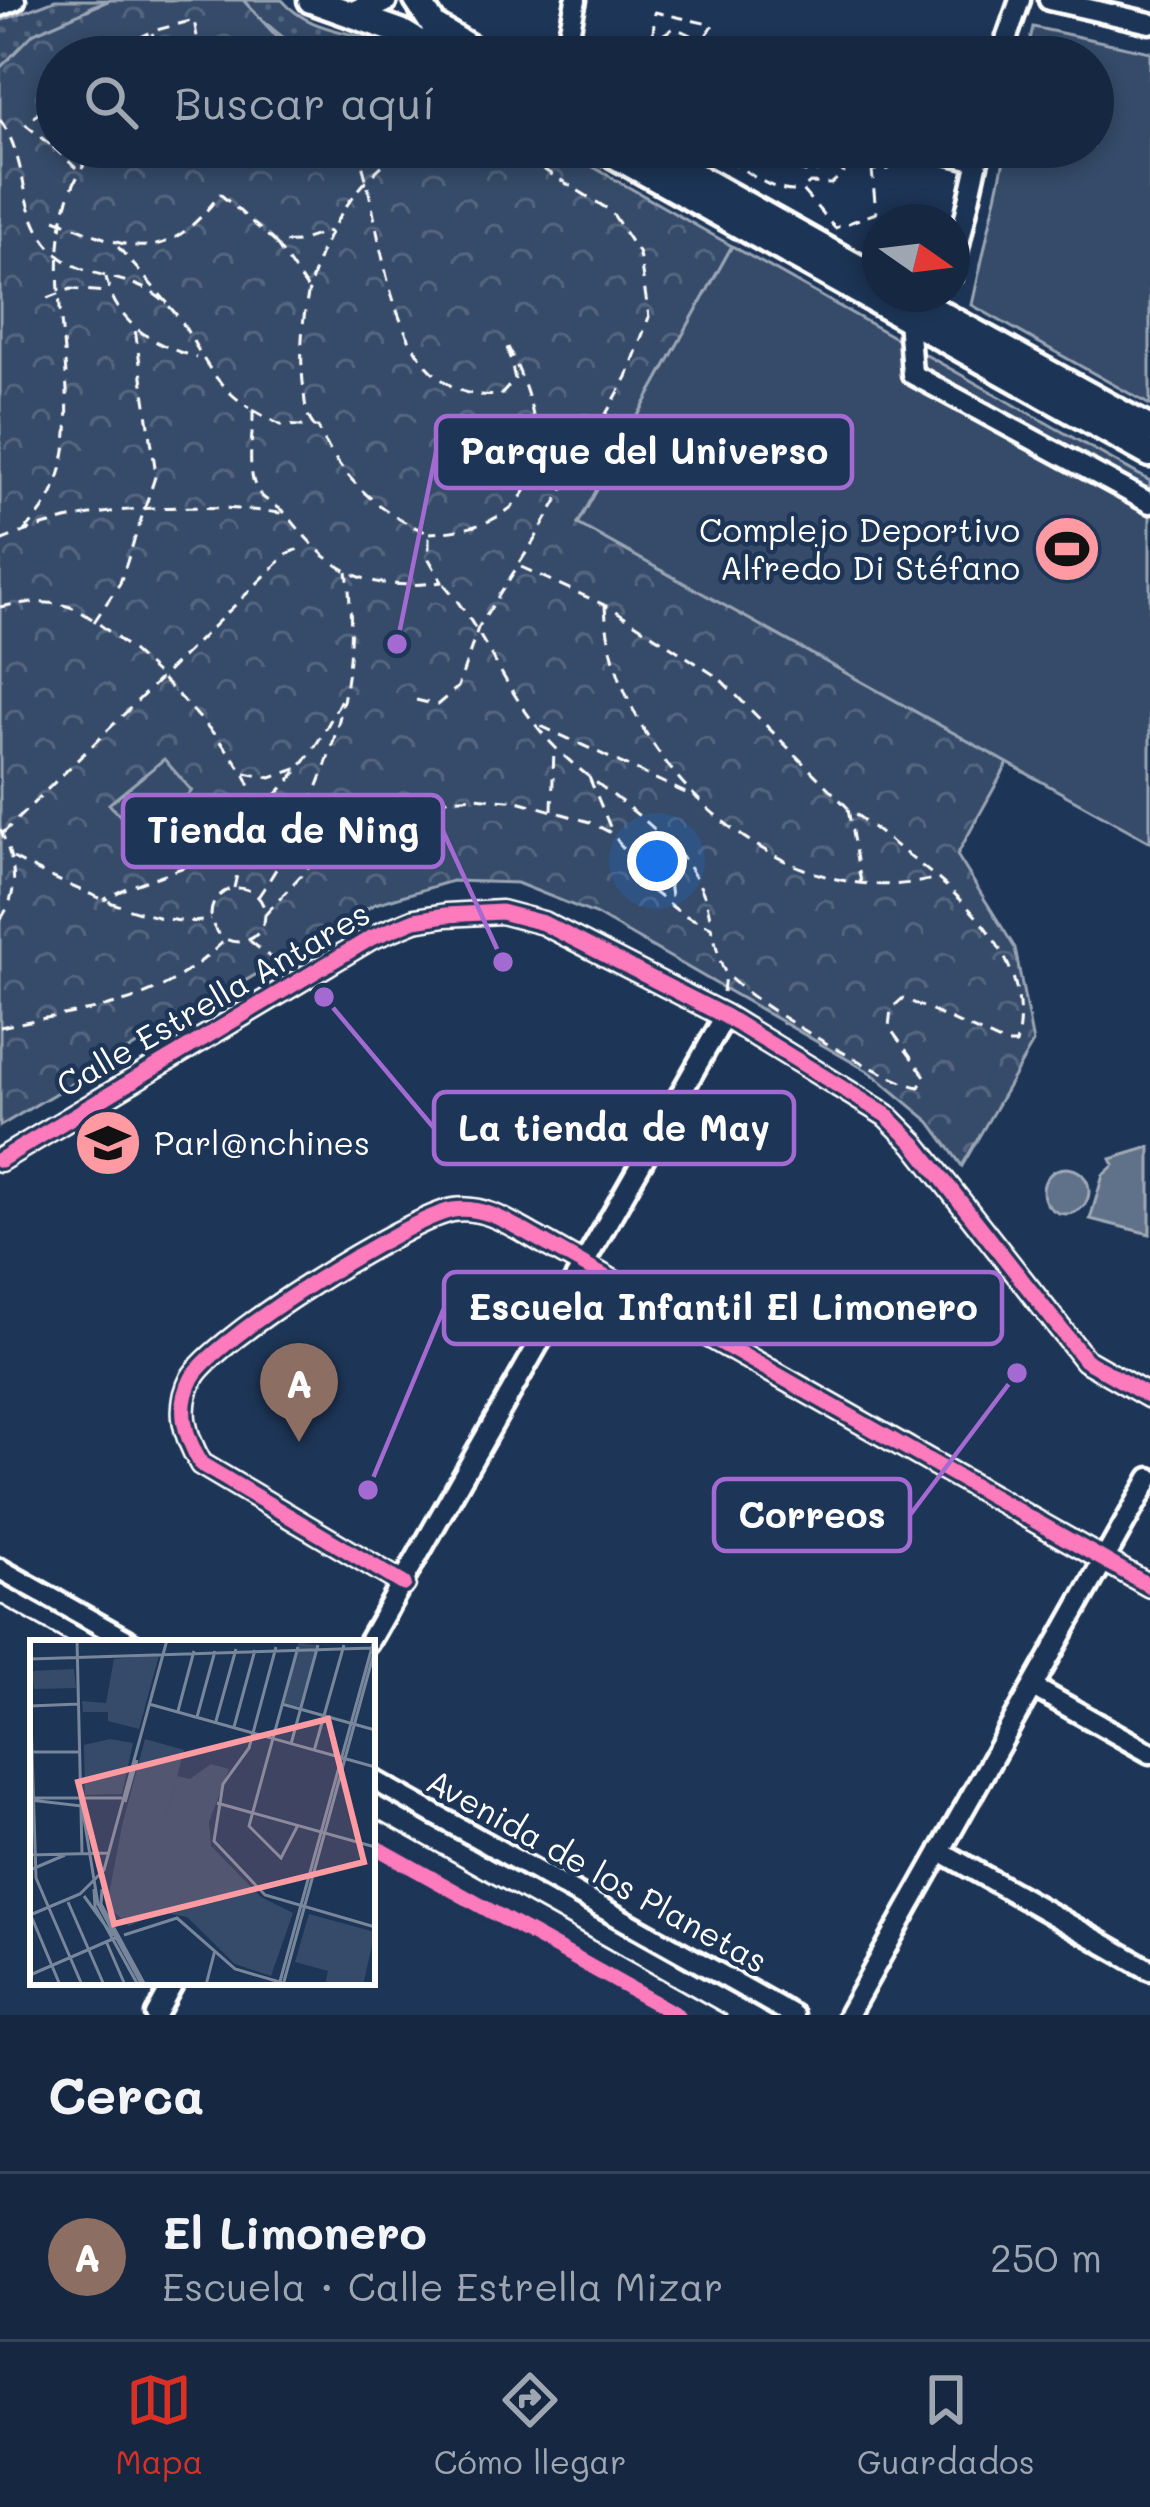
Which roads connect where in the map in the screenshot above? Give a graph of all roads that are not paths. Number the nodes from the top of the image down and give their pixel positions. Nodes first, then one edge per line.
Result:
1 (15, 0) edge
2 (311, 0) edge
3 (384, 0) edge
4 (417, 0) edge
5 (577, 0) edge
6 (1020, 0) edge
7 (1049, 0) edge
8 (0, 6) edge
9 (356, 13) junction
10 (1150, 23) edge
11 (401, 36) edge
12 (450, 36) edge
13 (569, 36) edge
14 (1007, 36) edge
15 (640, 168) edge
16 (680, 168) edge
17 (976, 168) edge
18 (968, 204) edge
19 (862, 270) edge
20 (862, 283) edge
21 (907, 312) edge
22 (938, 313) edge
23 (1150, 429) edge
24 (1150, 454) edge
25 (1150, 503) edge
26 (725, 1016) junction
27 (0, 1160) edge
28 (585, 1265) junction
29 (1150, 1397) edge
30 (1150, 1478) edge
31 (1104, 1562) junction
32 (0, 1569) edge
33 (404, 1584) junction
34 (1150, 1586) edge
35 (127, 1640) edge
36 (370, 1640) edge
37 (1033, 1687) junction
38 (1150, 1753) edge
39 (375, 1781) edge
40 (940, 1851) junction
41 (1150, 1970) edge
42 (172, 1985) edge
43 (156, 2015) edge
44 (793, 2015) edge
45 (848, 2015) edge

1 - 8 street
2 - 9 main road
3 - 9 main road
4 - 12 main road
5 - 13 street
6 - 14 street
7 - 10 street
9 - 11 main road
15 - 20 main road
16 - 19 main road
17 - 18 street
21 - 25 street
22 - 23 main road
22 - 24 main road
26 - 27 street, Calle Estrella Antares
26 - 28 street
26 - 29 street, Calle Estrella Antares
28 - 31 street
28 - 33 street
28 - 33 street
30 - 31 street
31 - 34 street
31 - 37 street
32 - 35 street
33 - 36 street
37 - 38 street
37 - 40 street
39 - 44 street, Avenida de los Planetas
40 - 41 street
40 - 45 street
42 - 43 street

